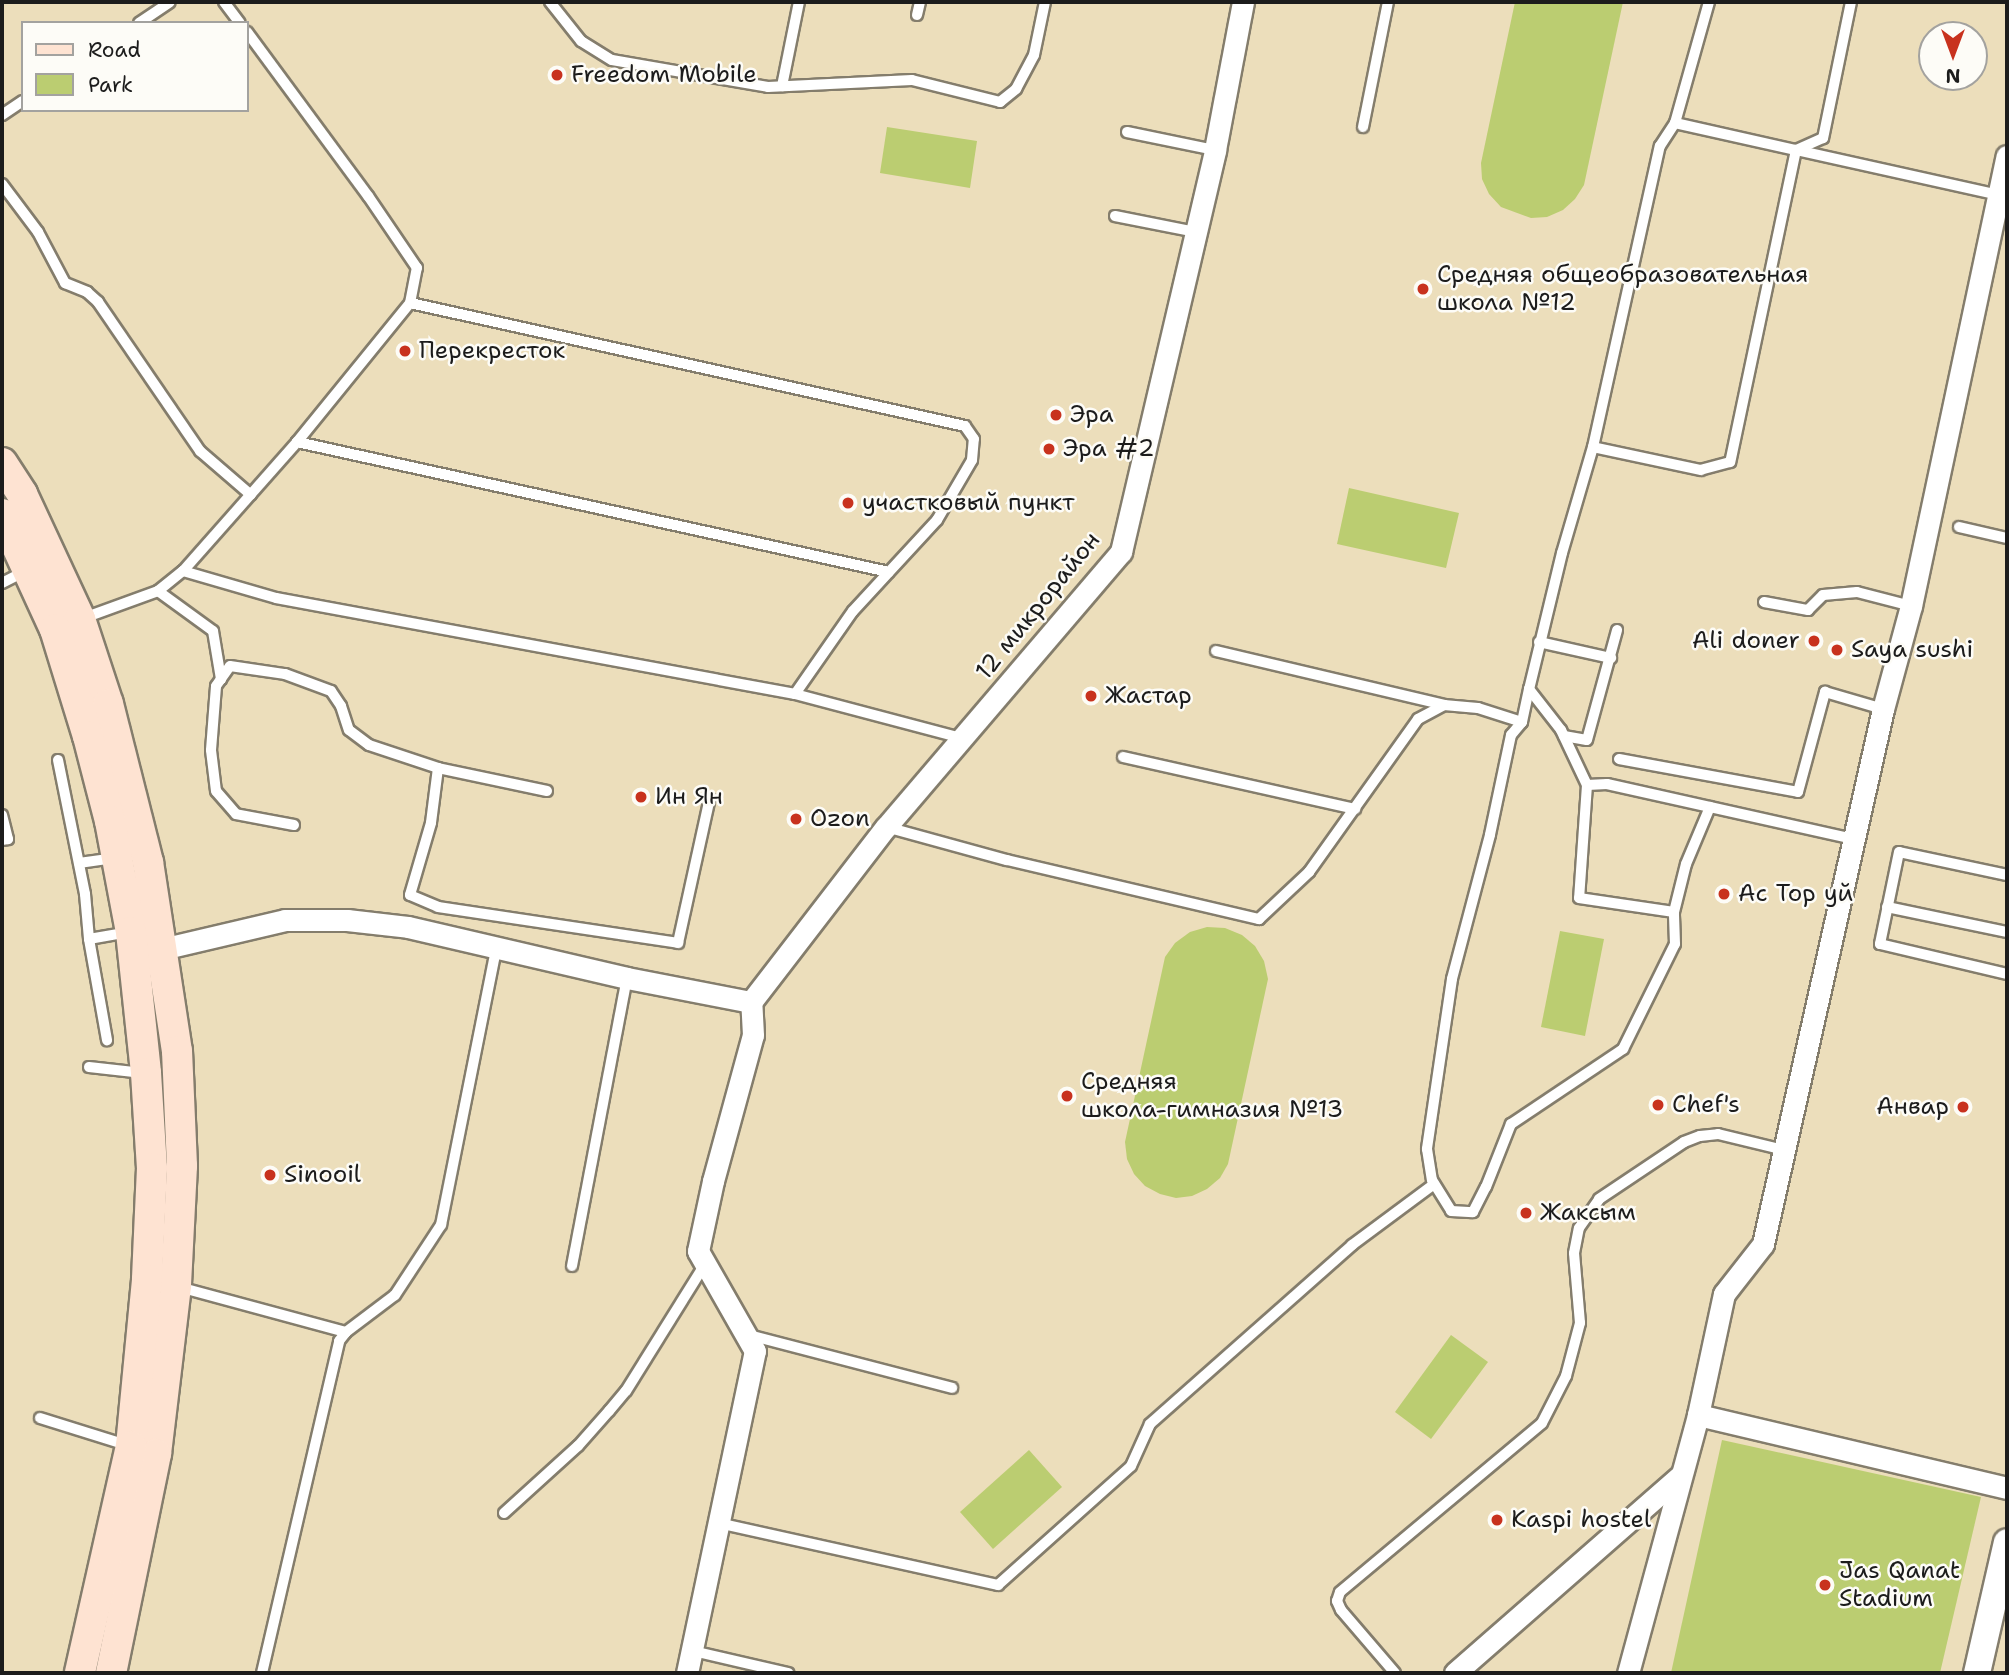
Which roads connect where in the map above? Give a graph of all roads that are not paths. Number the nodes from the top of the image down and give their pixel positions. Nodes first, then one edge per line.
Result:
1 (170, 2) edge
2 (224, 2) edge
3 (550, 2) edge
4 (799, 2) edge
5 (920, 2) edge
6 (1045, 2) edge
7 (1243, 2) edge
8 (1388, 2) edge
9 (1709, 2) edge
10 (1851, 2) edge
11 (917, 15) dead end
12 (142, 21) edge
13 (238, 21) edge
14 (248, 33) edge
15 (782, 86) junction
16 (21, 102) edge
17 (2, 115) edge
18 (1675, 123) junction
19 (1363, 127) dead end
20 (1127, 132) dead end
21 (1215, 150) junction
22 (1796, 150) junction
23 (2007, 156) edge
24 (2, 184) edge
25 (1998, 195) junction
26 (1115, 216) dead end
27 (1196, 233) junction
28 (410, 303) junction
29 (297, 442) junction
30 (1593, 447) junction
31 (2, 463) edge
32 (251, 495) junction
33 (2, 514) edge
34 (1959, 527) dead end
35 (2007, 538) edge
36 (29, 569) junction
37 (183, 572) junction
38 (889, 572) junction
39 (2, 583) edge
40 (158, 591) junction
41 (1764, 602) dead end
42 (1911, 606) junction
43 (68, 624) junction
44 (1618, 630) dead end
45 (1539, 642) junction
46 (1216, 651) dead end
47 (1611, 658) junction
48 (221, 679) junction
49 (1529, 689) junction
50 (795, 694) junction
51 (1444, 705) junction
52 (1883, 709) junction
53 (1522, 722) junction
54 (1564, 736) junction
55 (962, 738) junction
56 (1123, 757) dead end
57 (1619, 759) dead end
58 (58, 760) dead end
59 (438, 768) junction
60 (1587, 785) junction
61 (547, 791) dead end
62 (710, 798) dead end
63 (1710, 807) junction
64 (1355, 809) junction
65 (2, 815) edge
66 (294, 825) dead end
67 (886, 827) junction
68 (1854, 839) junction
69 (2, 840) edge
70 (117, 858) junction
71 (79, 863) junction
72 (2007, 875) edge
73 (1887, 908) junction
74 (1674, 912) junction
75 (2007, 932) edge
76 (89, 939) junction
77 (132, 943) junction
78 (164, 949) junction
79 (496, 949) junction
80 (2007, 974) edge
81 (626, 978) junction
82 (751, 1002) junction
83 (107, 1040) dead end
84 (89, 1067) dead end
85 (146, 1073) junction
86 (1784, 1150) junction
87 (1434, 1184) junction
88 (705, 1264) junction
89 (572, 1266) dead end
90 (161, 1283) junction
91 (346, 1332) junction
92 (748, 1335) junction
93 (952, 1388) dead end
94 (1698, 1415) junction
95 (40, 1418) dead end
96 (144, 1450) junction
97 (1681, 1475) junction
98 (2007, 1488) edge
99 (504, 1513) dead end
100 (718, 1523) junction
101 (2007, 1542) edge
102 (693, 1651) junction
103 (80, 1673) edge
104 (111, 1673) edge
105 (262, 1673) edge
106 (687, 1673) edge
107 (788, 1673) edge
108 (1395, 1673) edge
109 (1455, 1673) edge
110 (1628, 1673) edge
111 (1977, 1673) edge

1 - 12 lane
2 - 13 lane
3 - 15 lane
4 - 15 lane
5 - 11 lane
6 - 15 lane
7 - 21 street, 12 микрорайон
8 - 19 lane
9 - 18 lane
10 - 22 lane
14 - 28 lane
16 - 17 lane
18 - 22 lane
18 - 30 lane
20 - 21 lane
21 - 27 street, 12 микрорайон
22 - 25 lane
22 - 30 lane
23 - 25 street
24 - 32 lane
25 - 42 street
26 - 27 lane
27 - 55 street, 12 микрорайон
28 - 29 lane
28 - 38 lane
29 - 32 lane
29 - 38 lane
30 - 45 lane
31 - 43 main road
32 - 37 lane
33 - 36 main road
34 - 35 lane
36 - 39 lane
36 - 43 main road
37 - 40 lane
37 - 50 lane
38 - 50 lane
40 - 43 lane
40 - 48 lane
41 - 42 lane
42 - 52 street
43 - 70 main road
43 - 78 main road
44 - 47 lane
45 - 47 lane
45 - 49 lane
46 - 51 lane
47 - 54 lane
48 - 59 lane
48 - 66 lane
49 - 53 lane
49 - 54 lane
50 - 55 lane
51 - 53 lane
51 - 64 lane
52 - 57 lane
52 - 68 street
53 - 87 lane
54 - 60 lane
55 - 67 street, 12 микрорайон
56 - 64 lane
58 - 71 lane
59 - 61 lane
59 - 62 lane
60 - 63 lane
60 - 74 lane
63 - 68 lane
63 - 74 lane
64 - 67 lane
65 - 69 lane
67 - 82 street, 12 микрорайон
68 - 86 street
70 - 71 lane
70 - 77 main road
71 - 76 lane
72 - 73 lane
73 - 75 lane
73 - 80 lane
74 - 87 lane
76 - 77 lane
76 - 83 lane
77 - 78 street
77 - 85 main road
78 - 79 street
78 - 90 main road
79 - 81 street
79 - 91 lane
81 - 82 street
81 - 89 lane
82 - 88 street
84 - 85 lane
85 - 90 main road
86 - 94 street
86 - 108 lane
87 - 100 lane
88 - 92 street
88 - 99 lane
90 - 91 lane
90 - 96 main road
91 - 105 lane
92 - 93 lane
92 - 100 street
94 - 97 street
94 - 98 street
95 - 96 lane
96 - 103 main road
96 - 104 main road
97 - 109 street
97 - 110 street
100 - 102 street
101 - 111 street
102 - 106 street
102 - 107 lane

